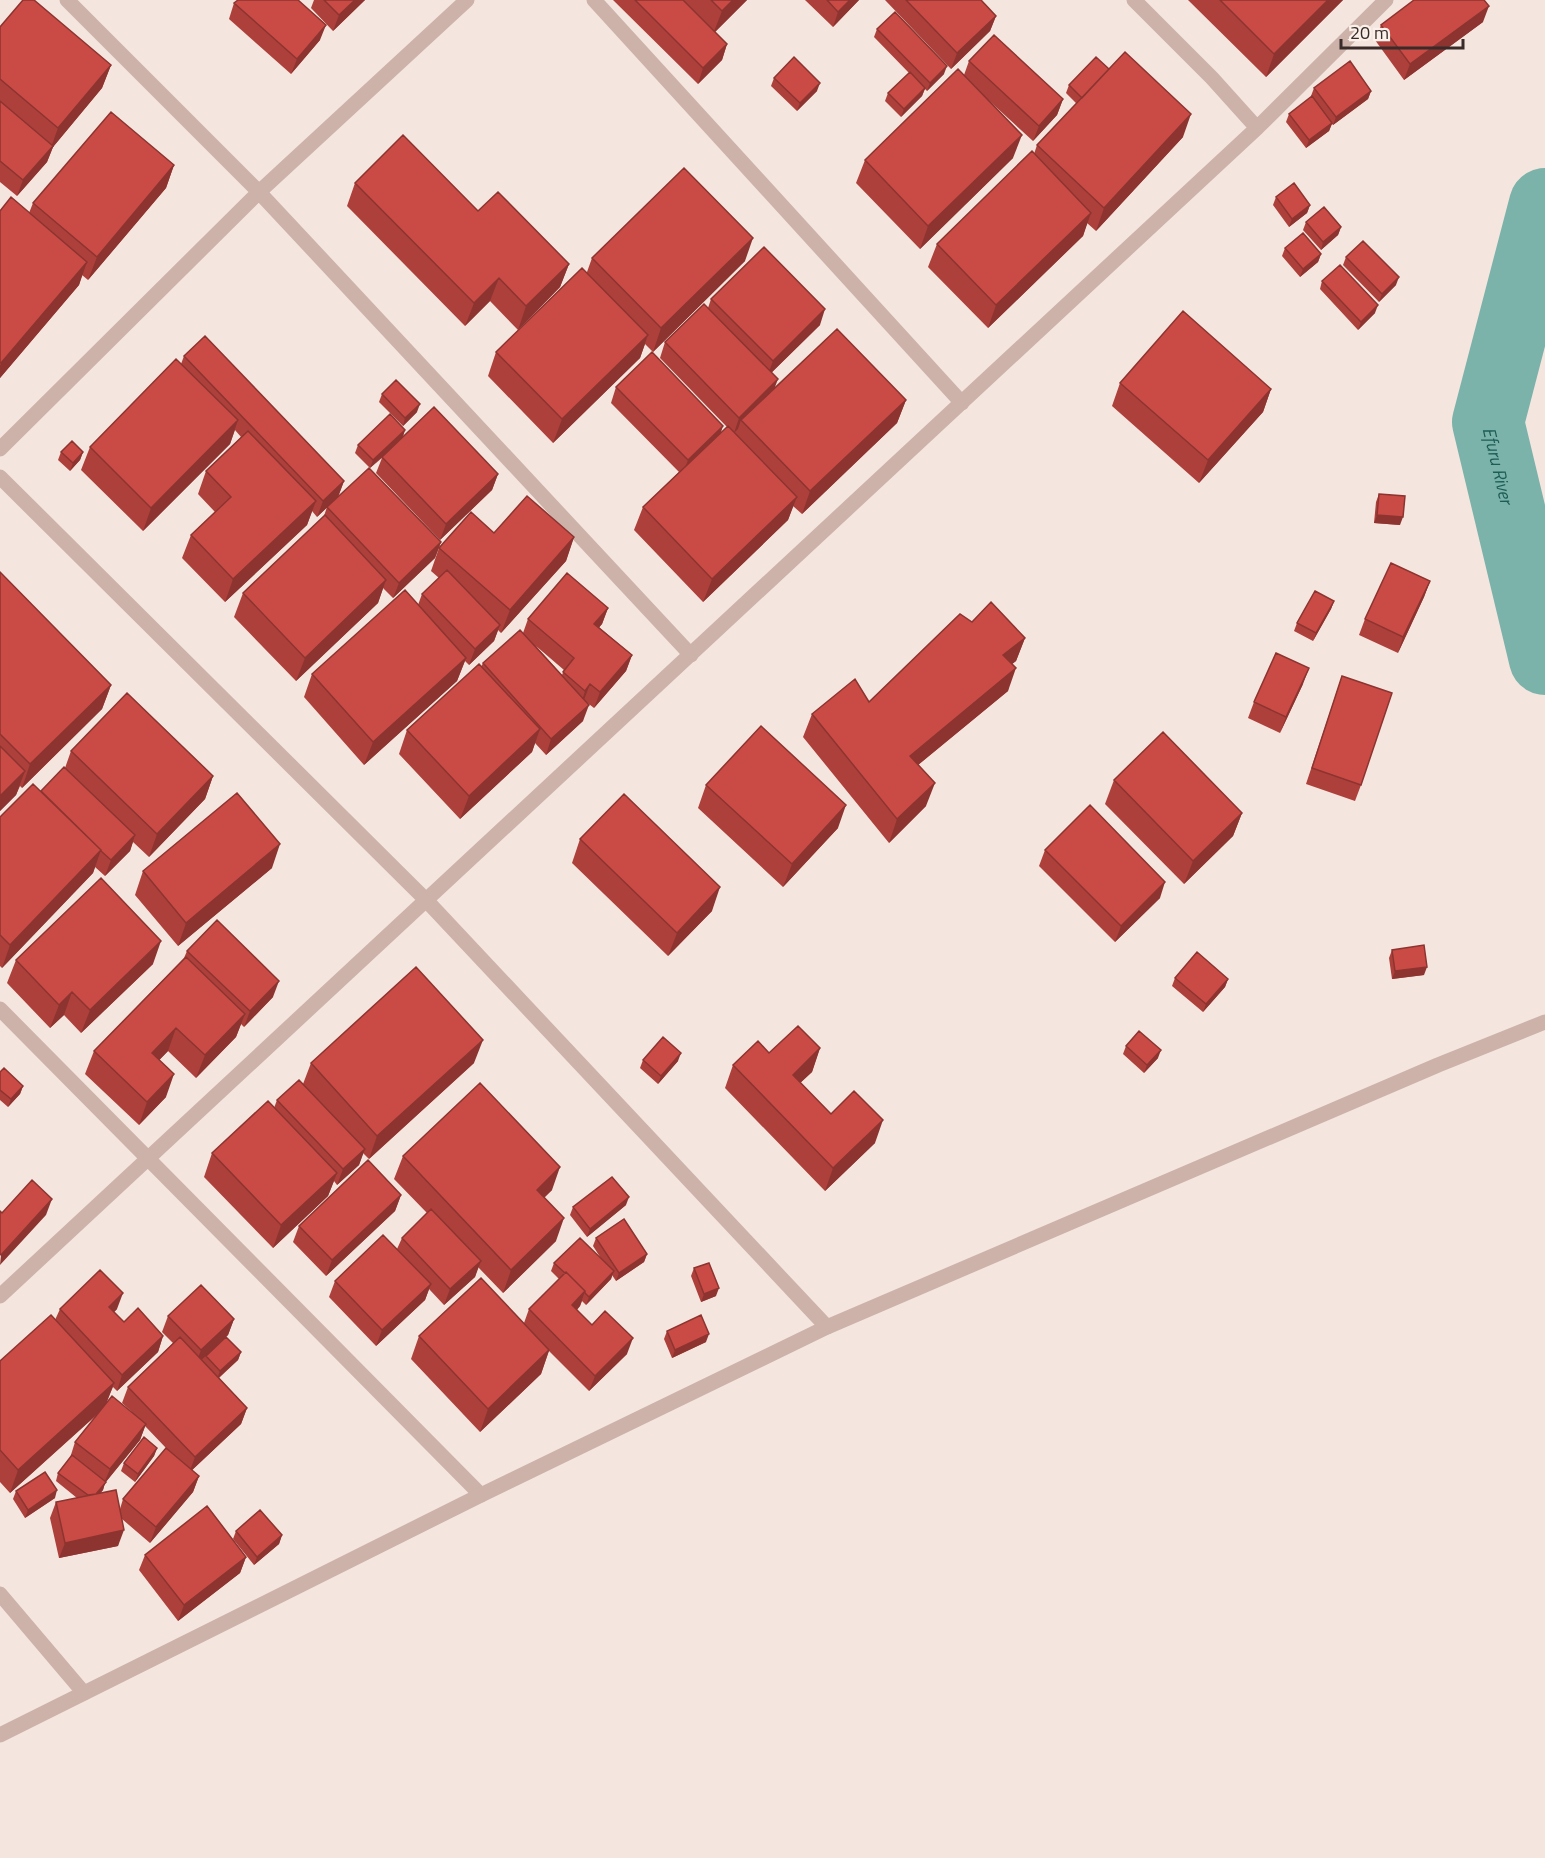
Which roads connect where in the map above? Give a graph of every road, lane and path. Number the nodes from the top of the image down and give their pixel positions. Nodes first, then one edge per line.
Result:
1 (67, 0) edge
2 (466, 0) edge
3 (594, 0) edge
4 (1134, 0) edge
5 (1386, 0) edge
6 (1257, 128) junction
7 (259, 192) junction
8 (962, 403) junction
9 (0, 449) edge
10 (0, 477) edge
11 (691, 655) junction
12 (426, 900) junction
13 (0, 1009) edge
14 (1545, 1022) edge
15 (148, 1158) junction
16 (0, 1296) edge
17 (827, 1327) junction
18 (481, 1495) junction
19 (0, 1594) edge
20 (84, 1693) junction
21 (0, 1735) edge

1 - 7 street
2 - 7 street
3 - 8 street
4 - 6 street
5 - 6 street
6 - 8 street
7 - 9 street
7 - 11 street
8 - 11 street
10 - 12 street
11 - 12 street
12 - 15 street
12 - 17 street
13 - 15 street
14 - 17 street
15 - 16 street
15 - 18 street
17 - 18 street
18 - 20 street
19 - 20 street
20 - 21 street

